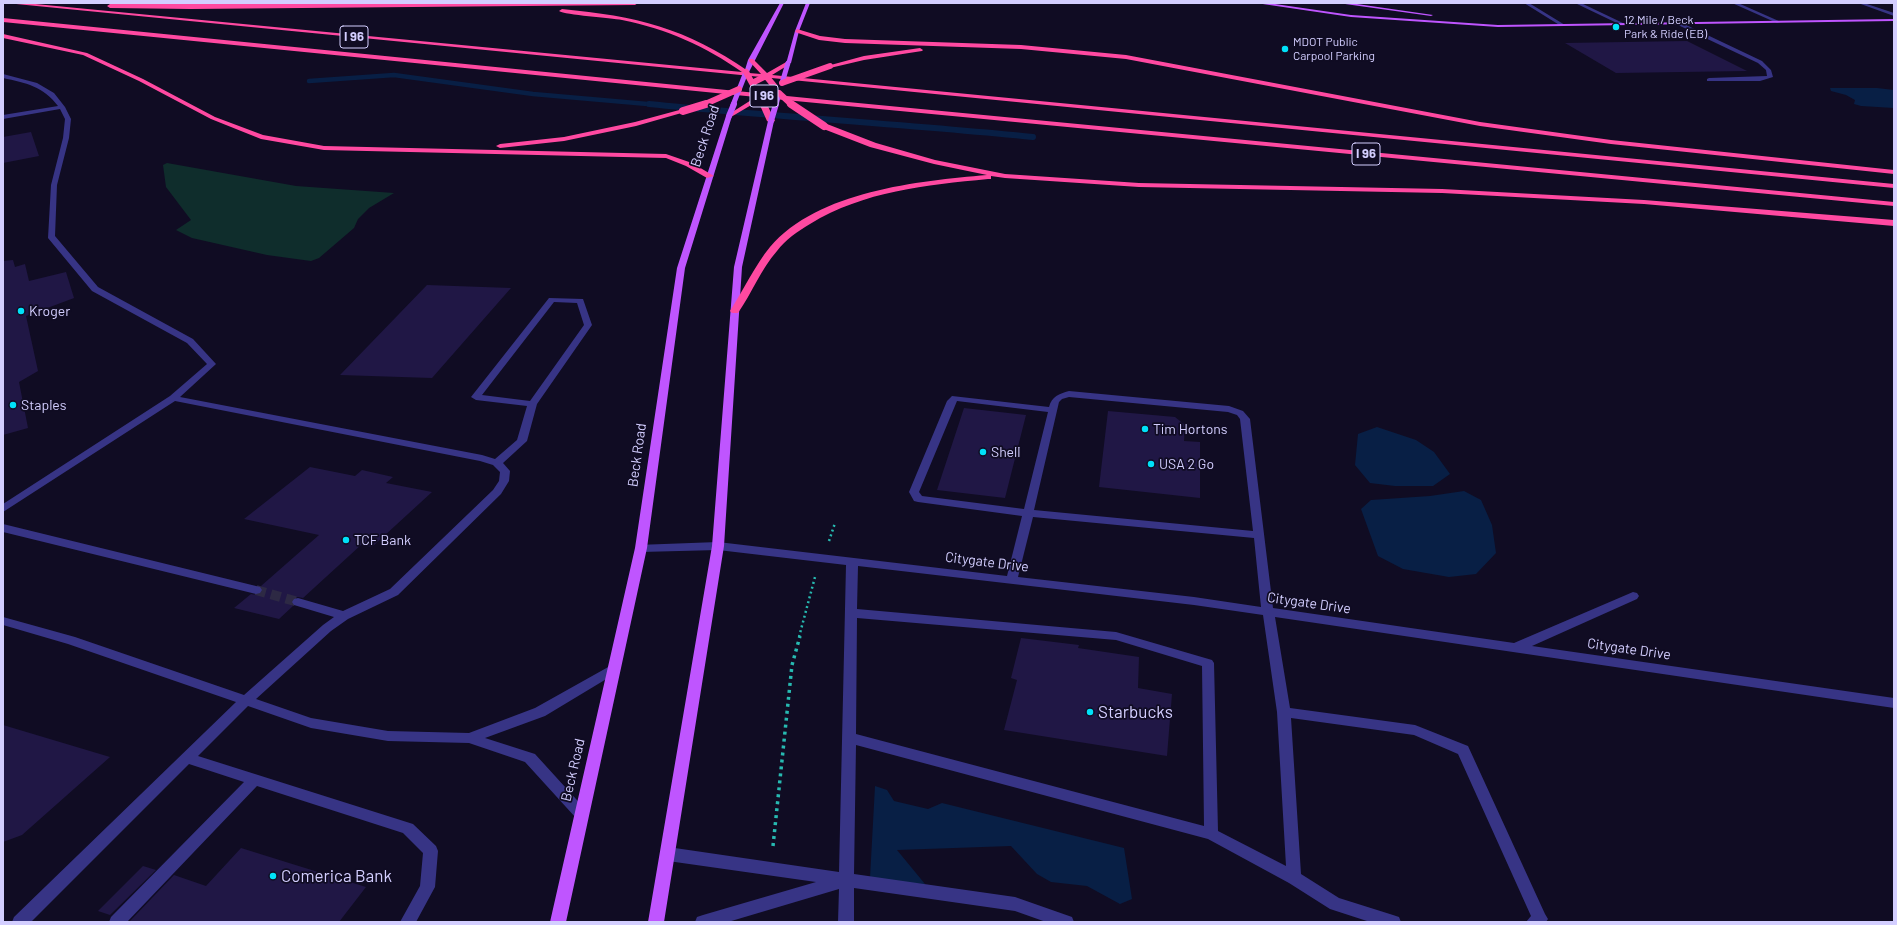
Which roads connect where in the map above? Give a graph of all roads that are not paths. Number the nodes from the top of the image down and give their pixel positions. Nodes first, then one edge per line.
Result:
1 (9, 3) edge
2 (61, 3) edge
3 (635, 3) edge
4 (782, 3) edge
5 (808, 3) edge
6 (1258, 3) edge
7 (1340, 3) edge
8 (1526, 3) edge
9 (1577, 3) edge
10 (1734, 3) edge
11 (1860, 3) edge
12 (433, 6) junction
13 (1364, 7) junction
14 (1894, 14) edge
15 (1351, 16) junction
16 (3, 20) edge
17 (1894, 20) edge
18 (1779, 22) junction
19 (1623, 24) junction
20 (1680, 24) junction
21 (1563, 25) junction
22 (797, 31) junction
23 (3, 36) edge
24 (1021, 46) junction
25 (751, 60) junction
26 (788, 63) junction
27 (746, 72) junction
28 (3, 76) edge
29 (766, 76) junction
30 (1709, 80) dead end
31 (752, 83) junction
32 (782, 83) junction
33 (739, 89) junction
34 (777, 90) junction
35 (760, 97) junction
36 (62, 107) junction
37 (729, 116) junction
38 (3, 117) edge
39 (771, 121) junction
40 (401, 152) junction
41 (1894, 172) edge
42 (710, 176) junction
43 (1005, 176) junction
44 (1894, 186) edge
45 (1894, 204) edge
46 (1894, 223) edge
47 (735, 311) junction
48 (173, 398) junction
49 (532, 404) junction
50 (1052, 410) junction
51 (497, 463) junction
52 (3, 509) edge
53 (1028, 513) junction
54 (3, 528) edge
55 (1259, 536) junction
56 (718, 546) junction
57 (642, 548) junction
58 (852, 561) junction
59 (1012, 580) junction
60 (256, 590) tunnel mouth
61 (1633, 596) dead end
62 (298, 602) tunnel mouth
63 (1268, 612) junction
64 (852, 613) junction
65 (344, 616) junction
66 (3, 621) edge
67 (1515, 648) junction
68 (614, 669) junction
69 (245, 701) junction
70 (1894, 703) edge
71 (1284, 712) junction
72 (469, 738) junction
73 (850, 738) junction
74 (187, 758) junction
75 (255, 779) junction
76 (581, 814) junction
77 (1211, 834) junction
78 (668, 854) junction
79 (1294, 878) junction
80 (847, 880) junction
81 (20, 922) edge
82 (117, 922) edge
83 (408, 922) edge
84 (558, 922) edge
85 (656, 922) edge
86 (703, 922) edge
87 (846, 922) edge
88 (1066, 922) edge
89 (1393, 922) edge
90 (1534, 922) edge

1 - 44 highway, I 96
2 - 12 highway
3 - 12 highway
4 - 25 main road, Beck Road
5 - 22 main road
6 - 15 main road
7 - 13 main road
8 - 21 street
9 - 19 street
10 - 18 street
11 - 14 street
12 - 27 highway
13 - 15 main road
13 - 21 main road
15 - 21 main road
16 - 45 highway, I 96
17 - 18 main road
18 - 20 main road
19 - 20 main road
19 - 21 main road
20 - 30 street
22 - 24 highway
22 - 26 main road
23 - 40 highway
24 - 32 highway, bridge
24 - 41 highway
25 - 27 main road, Beck Road
25 - 29 highway
26 - 29 highway
26 - 32 main road, bridge
27 - 31 highway, bridge
27 - 33 main road, Beck Road, bridge
28 - 36 street
29 - 31 highway, bridge
29 - 34 highway, bridge
31 - 33 highway, bridge
31 - 35 highway, bridge
32 - 34 highway, bridge
33 - 37 main road, Beck Road, bridge
33 - 40 highway, bridge
34 - 35 highway, bridge
34 - 39 main road, bridge
34 - 43 highway, bridge
35 - 37 highway
35 - 39 highway
36 - 38 street
36 - 48 street
37 - 42 main road, Beck Road
39 - 47 main road
40 - 42 highway
42 - 57 main road, Beck Road
43 - 46 highway
43 - 47 highway
47 - 56 main road
48 - 51 street
48 - 52 street
49 - 49 street
49 - 51 street
50 - 53 street
50 - 53 street
50 - 55 street
51 - 65 street
53 - 55 street
53 - 59 street
54 - 60 street
55 - 63 street
56 - 57 street, Citygate Drive
56 - 58 street, Citygate Drive
56 - 78 main road
57 - 68 main road, Beck Road
58 - 59 street, Citygate Drive
58 - 64 street
59 - 63 street, Citygate Drive
61 - 67 street
62 - 65 street
63 - 67 street, Citygate Drive
63 - 71 street
64 - 73 street
64 - 77 street
65 - 69 street
66 - 69 street
67 - 70 street, Citygate Drive
68 - 72 street
68 - 76 main road, Beck Road
69 - 72 street
69 - 74 street
71 - 79 street
71 - 90 street
72 - 76 street
73 - 77 street
73 - 80 street
74 - 75 street
74 - 81 street
75 - 82 street
75 - 83 street
76 - 84 main road, Beck Road
77 - 79 street
78 - 80 street
78 - 85 main road
79 - 89 street
80 - 86 street
80 - 87 street
80 - 88 street

